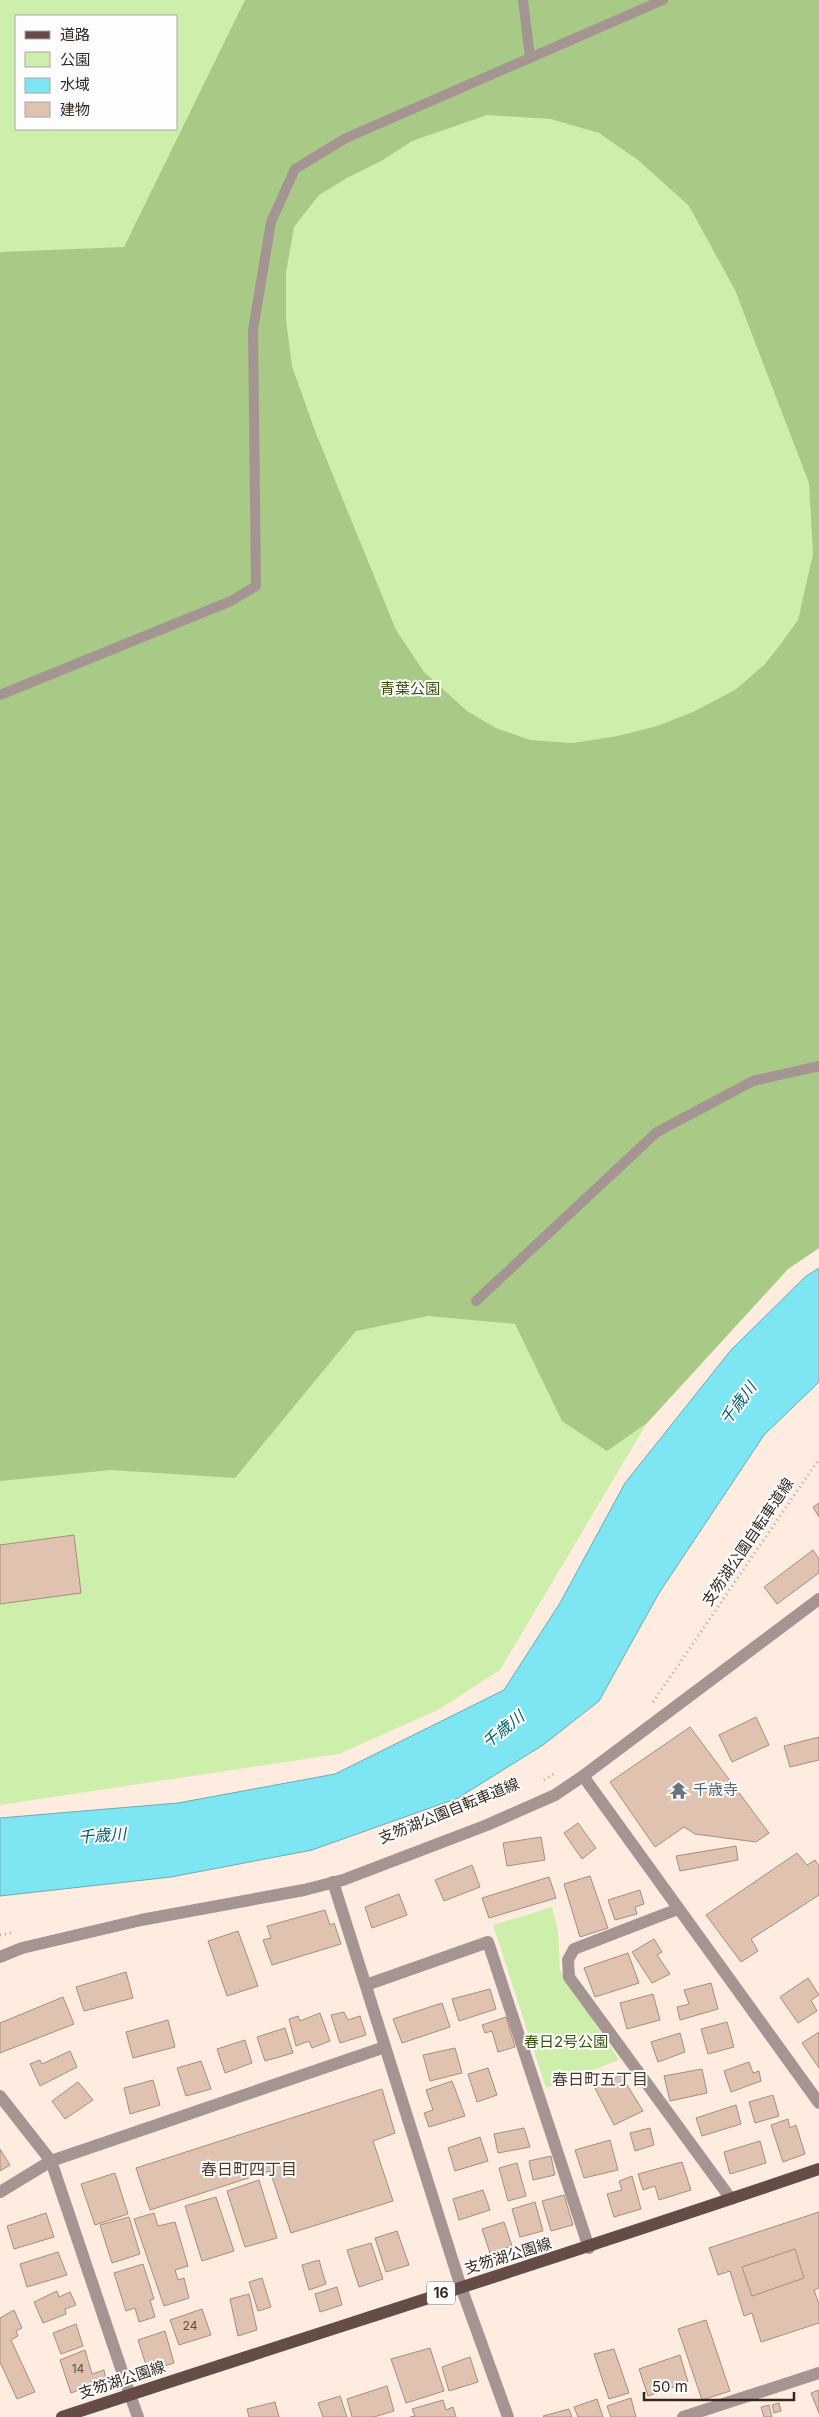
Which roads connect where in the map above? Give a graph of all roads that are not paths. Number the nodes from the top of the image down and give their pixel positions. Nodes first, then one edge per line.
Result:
1 (524, 0) edge
2 (663, 0) edge
3 (530, 57) junction
4 (0, 695) edge
5 (819, 1066) edge
6 (476, 1301) dead end
7 (819, 1599) edge
8 (583, 1776) junction
9 (333, 1882) junction
10 (678, 1909) junction
11 (0, 1957) edge
12 (366, 1985) junction
13 (385, 2046) junction
14 (0, 2096) edge
15 (819, 2103) edge
16 (51, 2161) junction
17 (819, 2169) edge
18 (0, 2192) edge
19 (731, 2199) junction
20 (589, 2248) junction
21 (461, 2287) junction
22 (819, 2373) edge
23 (130, 2395) junction
24 (62, 2417) edge
25 (138, 2417) edge
26 (508, 2417) edge
27 (683, 2417) edge

1 - 3 lane
2 - 3 lane
3 - 4 lane
5 - 6 lane
7 - 8 street
8 - 9 street
8 - 10 street
9 - 11 street
9 - 12 street
10 - 15 street
10 - 19 street
12 - 13 street
12 - 20 street
13 - 16 street
13 - 21 street
14 - 16 street
16 - 18 street
16 - 23 street
17 - 19 main road, 支笏湖公園線 / 16
19 - 20 main road, 支笏湖公園線 / 16
20 - 21 main road, 支笏湖公園線 / 16
21 - 23 main road, 支笏湖公園線 / 16
21 - 26 street
22 - 27 street
23 - 24 main road, 支笏湖公園線 / 16
23 - 25 street

